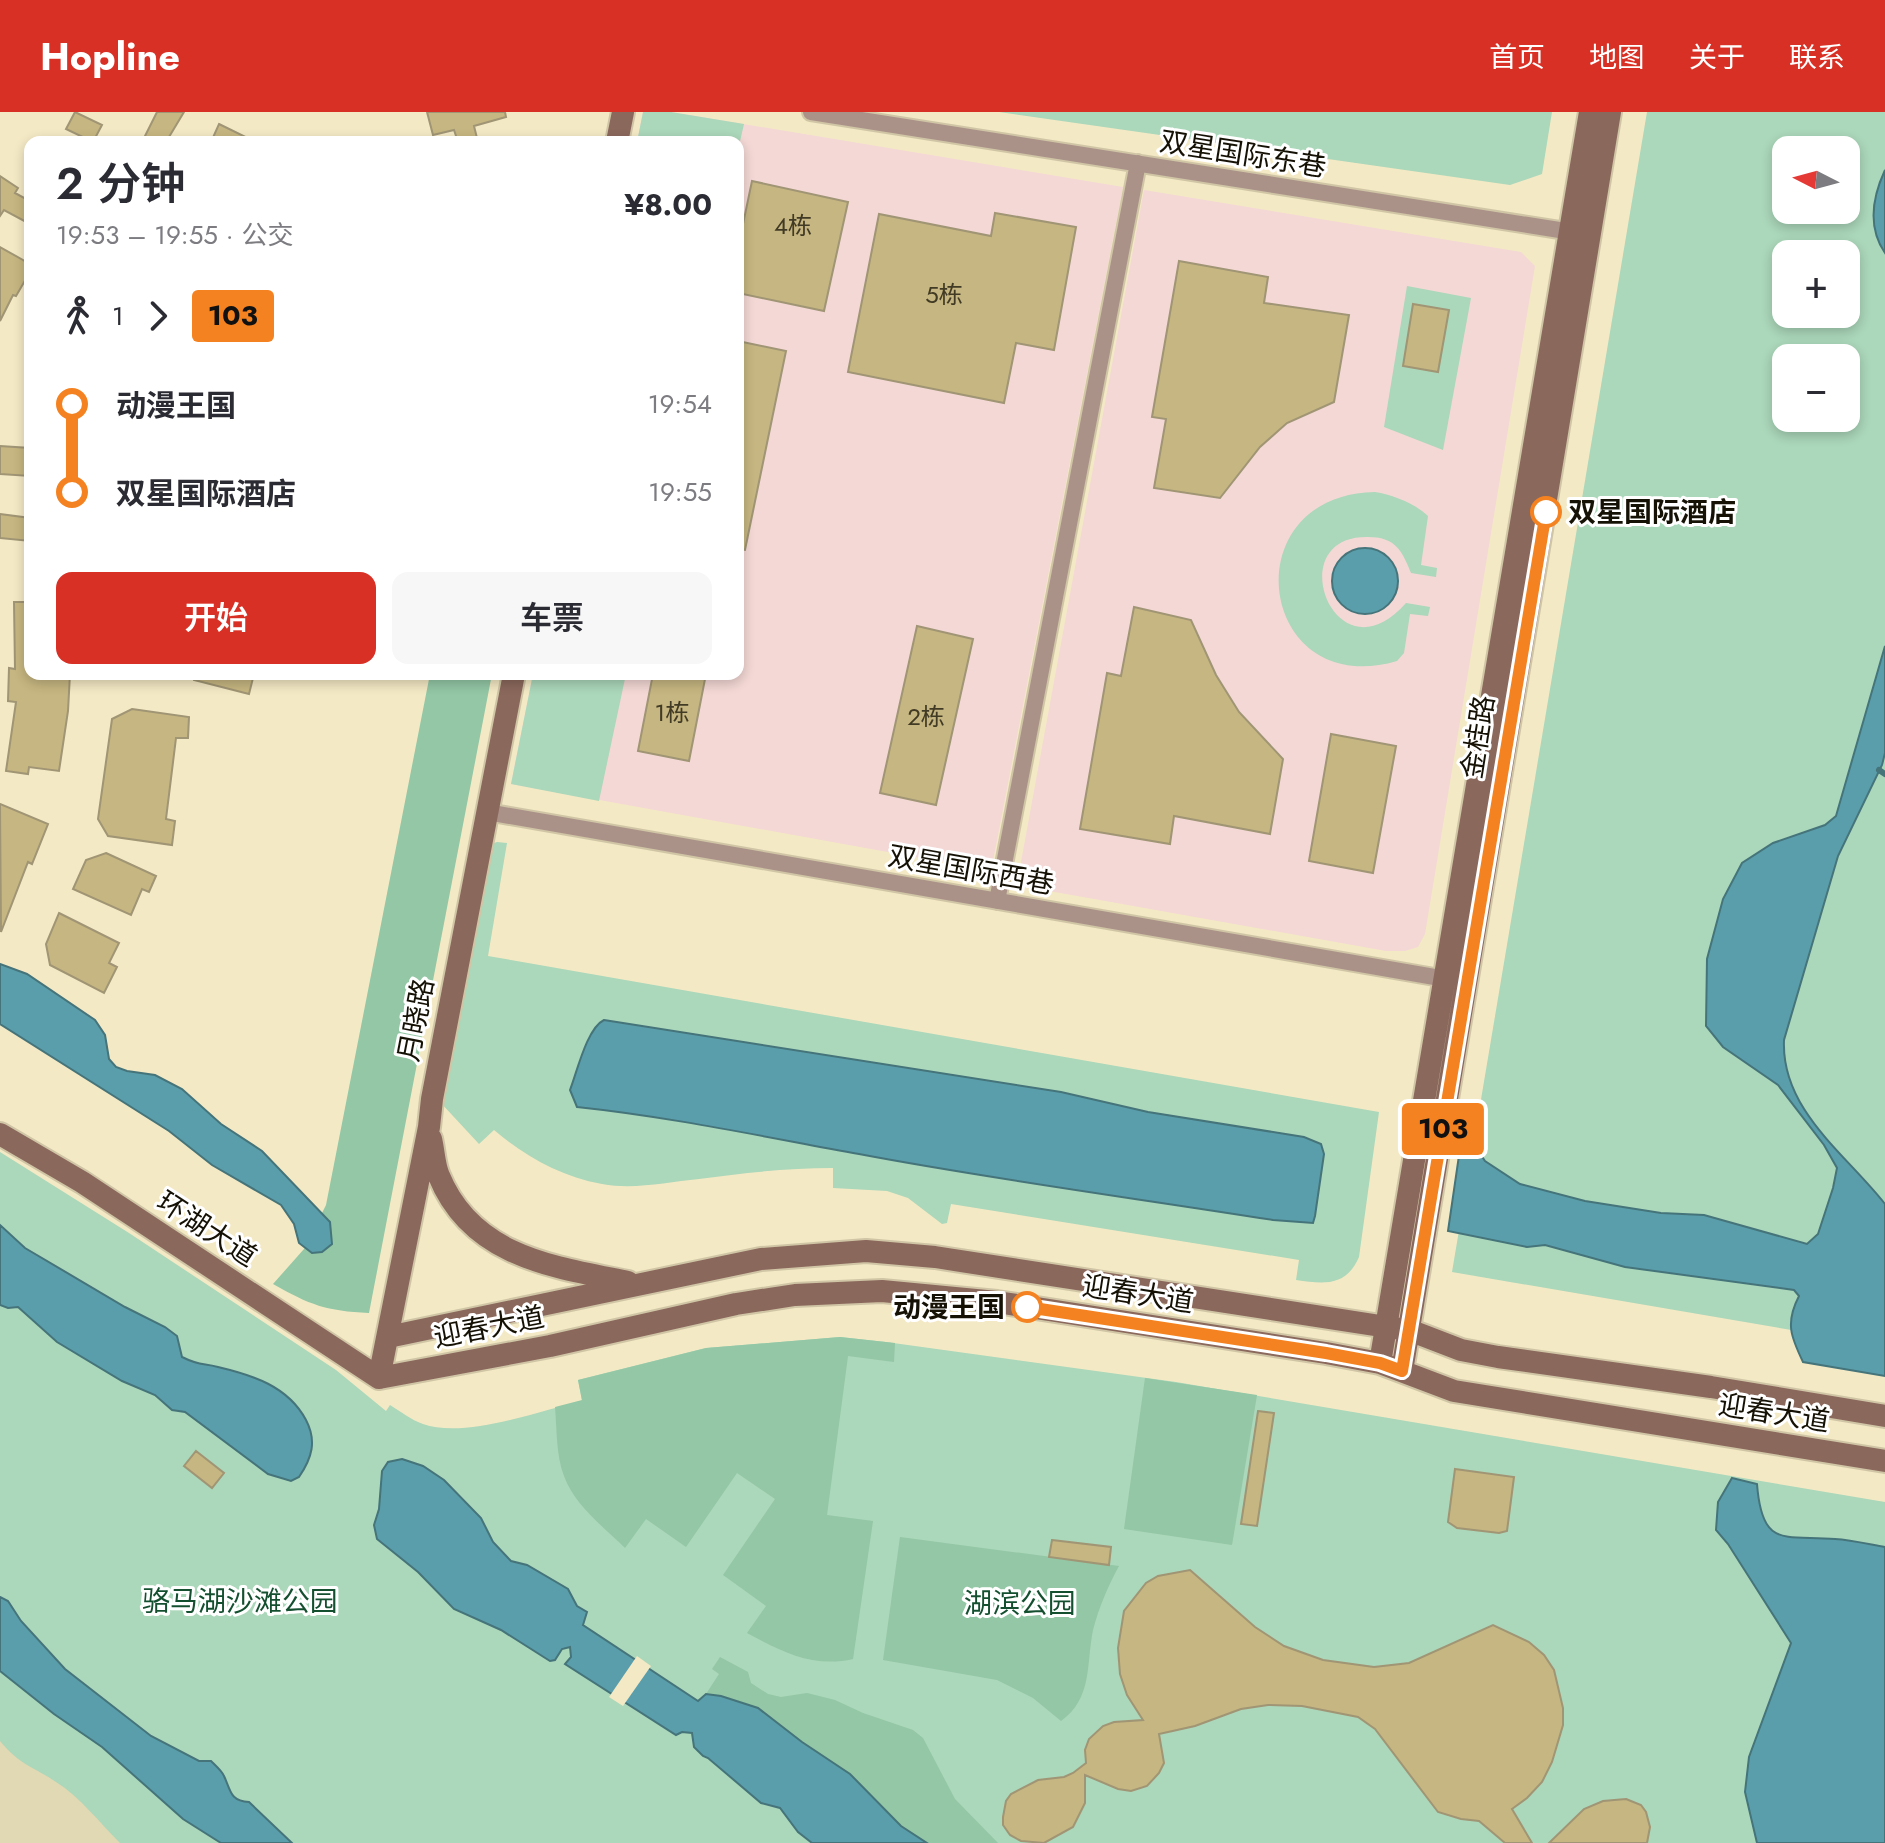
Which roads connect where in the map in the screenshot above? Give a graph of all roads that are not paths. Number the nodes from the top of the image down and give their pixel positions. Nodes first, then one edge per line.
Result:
1 (623, 112) edge
2 (811, 112) edge
3 (1590, 112) edge
4 (1610, 112) edge
5 (618, 136) edge
6 (1138, 163) junction
7 (1572, 232) junction
8 (513, 680) edge
9 (487, 812) junction
10 (997, 901) junction
11 (1446, 979) junction
12 (429, 1127) junction
13 (0, 1134) edge
14 (637, 1283) junction
15 (1398, 1328) junction
16 (388, 1337) junction
17 (1380, 1363) junction
18 (1402, 1371) junction
19 (379, 1378) junction
20 (1885, 1416) edge
21 (1885, 1461) edge

1 - 5 main road
2 - 6 street, 双星国际东巷
3 - 7 main road, 金桂路
4 - 15 main road, 金桂路
6 - 7 street, 双星国际东巷
6 - 10 street
7 - 11 main road, 金桂路
8 - 9 main road, 月晓路
9 - 10 street, 双星国际西巷
9 - 12 main road, 月晓路
10 - 11 street, 双星国际西巷
11 - 15 main road, 金桂路
12 - 14 main road
12 - 16 main road, 月晓路
13 - 19 main road, 环湖大道
14 - 15 main road, 迎春大道
14 - 16 main road, 迎春大道
15 - 17 main road, 金桂路
15 - 18 main road, 金桂路
15 - 20 main road, 迎春大道
16 - 19 main road, 月晓路
17 - 18 main road, 迎春大道
17 - 19 main road, 迎春大道
18 - 21 main road, 迎春大道

